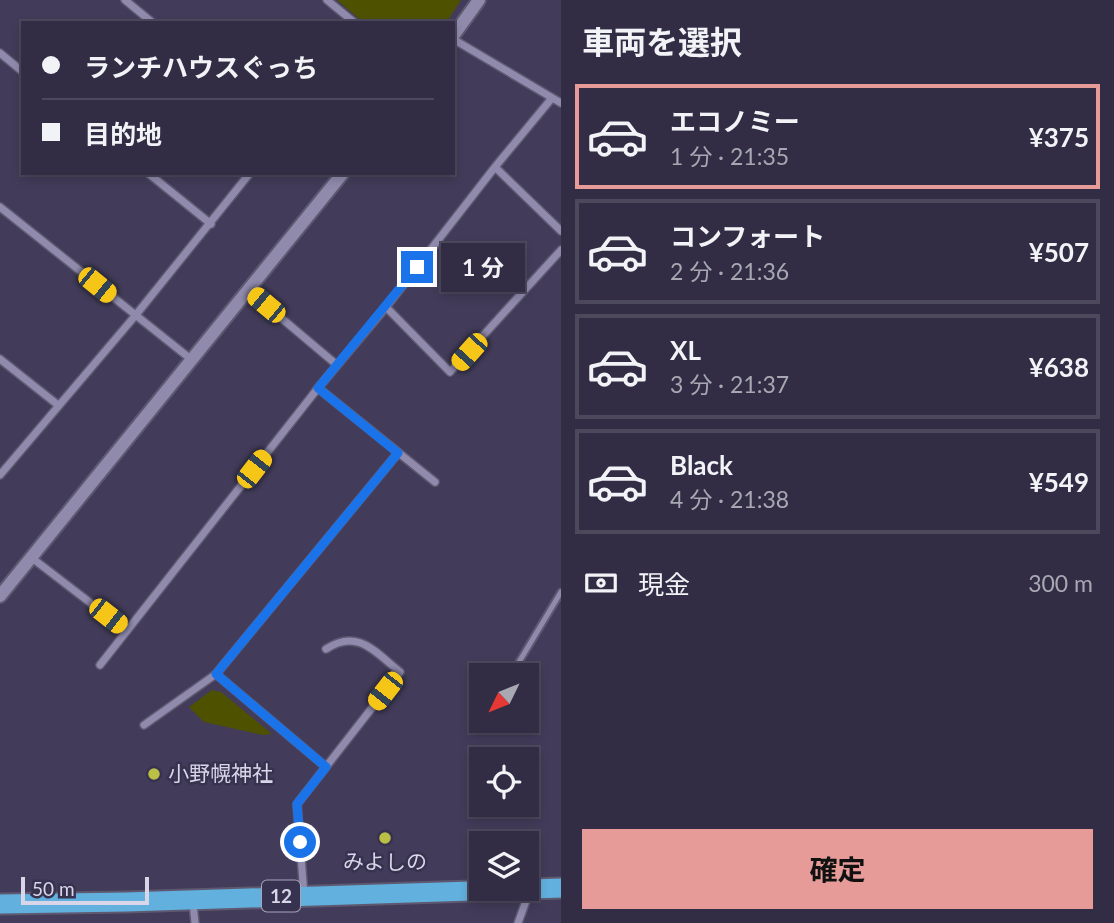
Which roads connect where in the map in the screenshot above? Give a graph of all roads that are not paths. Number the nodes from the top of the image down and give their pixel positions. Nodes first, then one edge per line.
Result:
1 (125, 0) edge
2 (327, 0) edge
3 (479, 0) edge
4 (151, 21) edge
5 (353, 21) edge
6 (455, 34) edge
7 (455, 38) edge
8 (0, 53) edge
9 (21, 70) edge
10 (552, 98) junction
11 (561, 103) edge
12 (495, 167) junction
13 (150, 175) edge
14 (248, 175) edge
15 (340, 175) edge
16 (0, 206) edge
17 (211, 224) junction
18 (561, 231) edge
19 (561, 250) edge
20 (248, 290) junction
21 (386, 307) junction
22 (135, 316) junction
23 (0, 359) edge
24 (192, 360) junction
25 (337, 365) junction
26 (318, 388) junction
27 (58, 405) junction
28 (398, 453) junction
29 (0, 475) edge
30 (435, 482) dead end
31 (32, 558) junction
32 (561, 592) edge
33 (0, 596) edge
34 (127, 631) junction
35 (326, 649) dead end
36 (518, 663) edge
37 (100, 665) dead end
38 (216, 674) junction
39 (144, 725) dead end
40 (326, 767) junction
41 (561, 888) edge
42 (539, 889) edge
43 (469, 891) edge
44 (304, 895) junction
45 (193, 900) junction
46 (526, 901) edge
47 (0, 904) edge
48 (195, 923) edge
49 (518, 923) edge

1 - 4 street
2 - 5 street
3 - 6 street
7 - 10 street
8 - 9 street
10 - 11 street
10 - 12 street
12 - 18 street
12 - 21 street
13 - 17 street
14 - 17 street
15 - 20 street
16 - 22 street
17 - 22 street
19 - 21 street
20 - 24 street
20 - 25 street
21 - 25 street
22 - 24 street
22 - 27 street
23 - 27 street
24 - 31 street
25 - 26 street
26 - 28 street
26 - 34 street
27 - 29 street
28 - 30 street
28 - 38 street
31 - 33 street
31 - 34 street
32 - 36 lane
34 - 37 street
35 - 40 street
38 - 39 street
38 - 40 street
40 - 44 street
41 - 42 highway, 12
43 - 44 highway, 12
44 - 45 highway, 12
45 - 47 highway, 12
45 - 48 street
46 - 49 street

